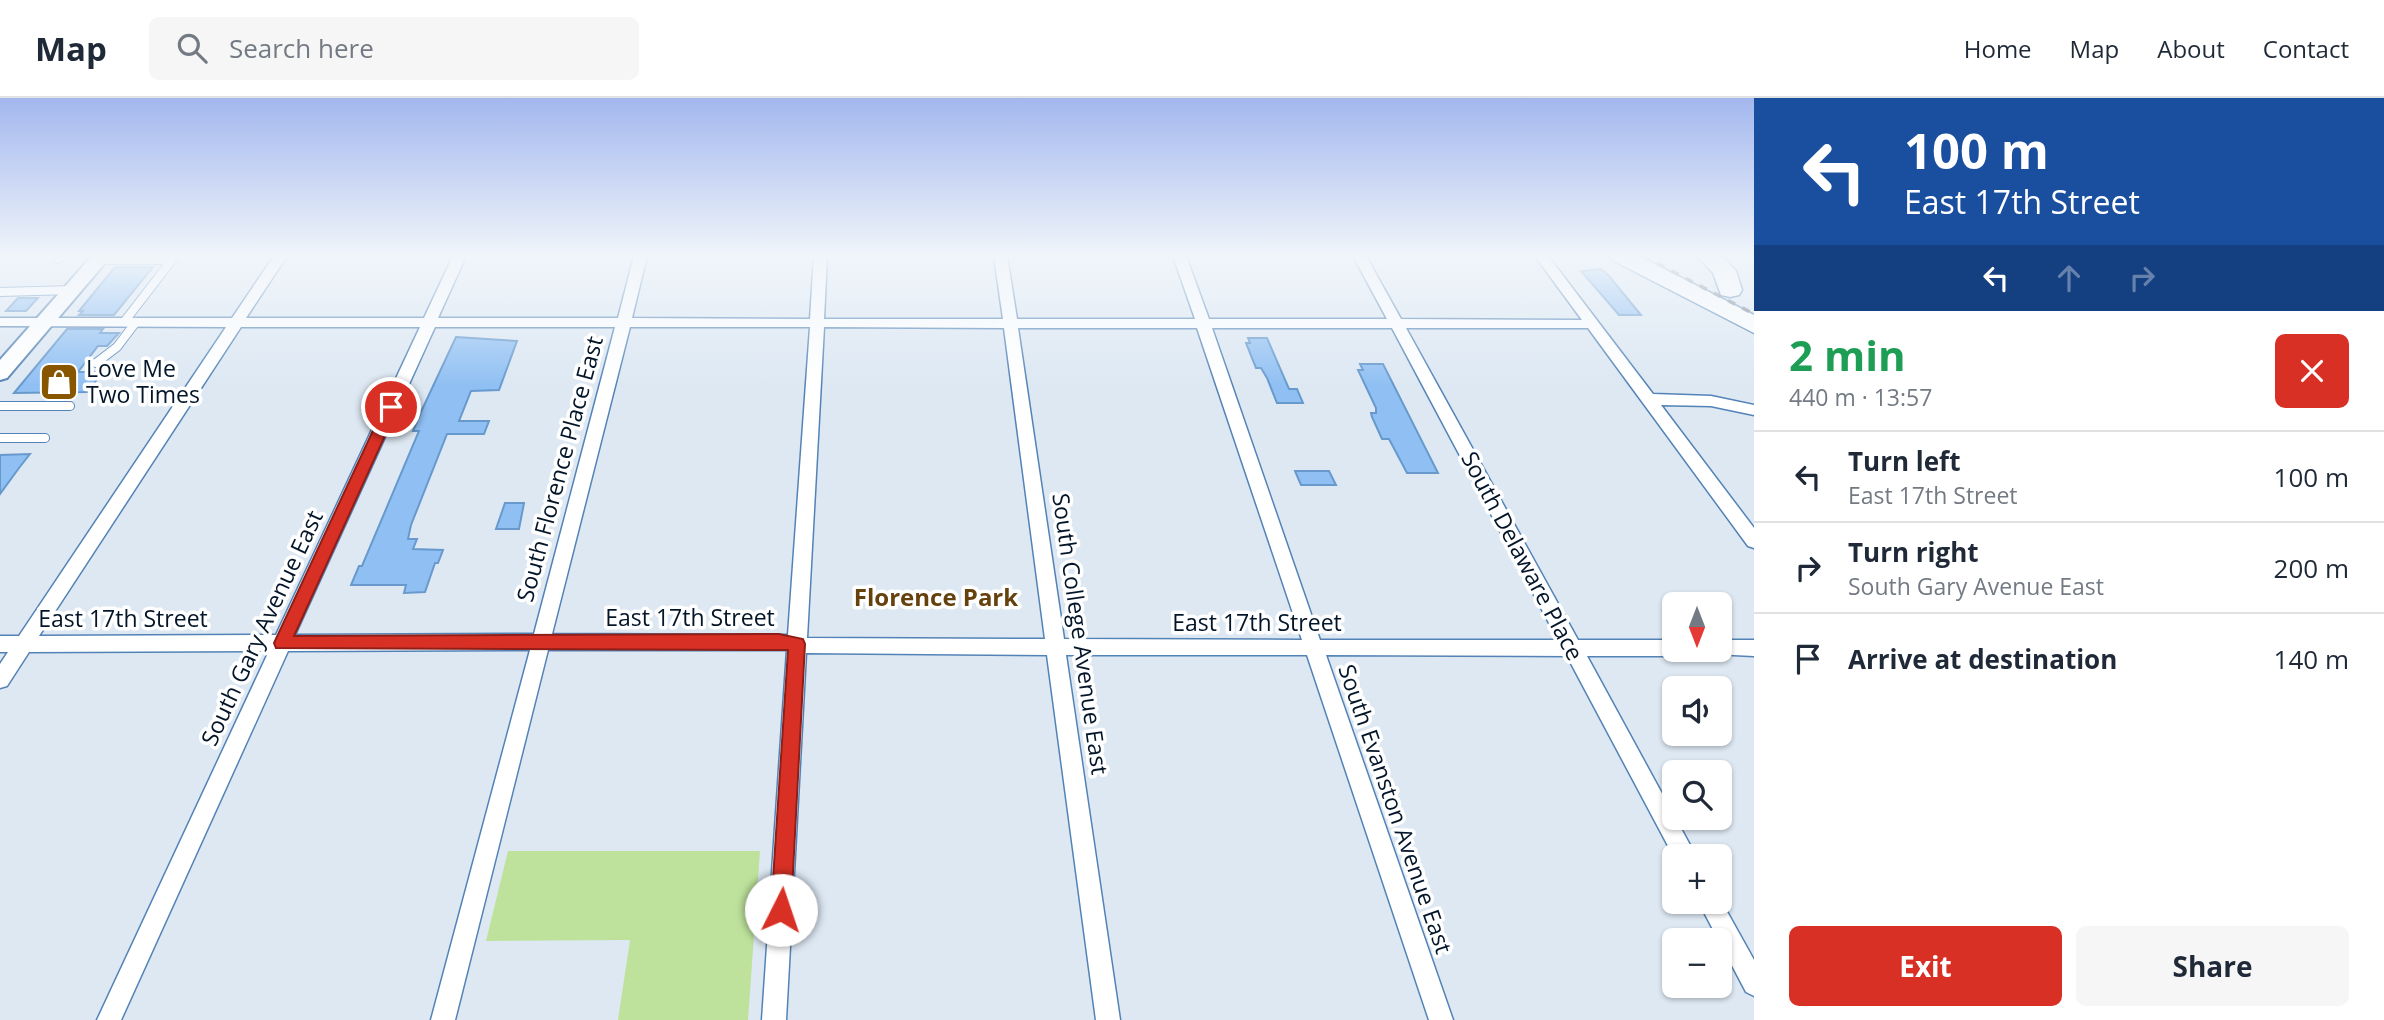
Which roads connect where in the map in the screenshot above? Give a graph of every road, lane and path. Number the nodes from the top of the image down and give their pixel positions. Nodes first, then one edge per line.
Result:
1 (64, 299) edge
2 (146, 299) edge
3 (251, 299) edge
4 (440, 299) edge
5 (630, 299) edge
6 (818, 299) edge
7 (1007, 299) edge
8 (1195, 299) edge
9 (1383, 299) edge
10 (1574, 299) edge
11 (1704, 299) edge
12 (236, 321) junction
13 (0, 322) edge
14 (44, 322) junction
15 (130, 322) junction
16 (429, 322) junction
17 (624, 322) junction
18 (817, 323) junction
19 (1010, 324) junction
20 (1397, 324) junction
21 (1593, 324) junction
22 (1204, 325) junction
23 (1754, 325) edge
24 (96, 363) dead end
25 (0, 373) edge
26 (1648, 399) junction
27 (0, 406) edge
28 (70, 406) dead end
29 (1754, 410) edge
30 (0, 438) edge
31 (45, 438) dead end
32 (1754, 541) edge
33 (282, 643) junction
34 (540, 643) junction
35 (0, 644) edge
36 (23, 644) junction
37 (797, 644) junction
38 (1056, 647) junction
39 (1315, 647) junction
40 (1662, 648) edge
41 (1732, 648) edge
42 (1754, 648) edge
43 (1573, 649) junction
44 (0, 680) edge
45 (1679, 844) edge
46 (1716, 914) edge
47 (1754, 984) edge
48 (109, 1020) edge
49 (443, 1020) edge
50 (775, 1020) edge
51 (1108, 1020) edge
52 (1441, 1020) edge

1 - 14 main road
2 - 15 lane
3 - 12 street
4 - 16 street, South Gary Avenue East
5 - 17 street, South Florence Place East
6 - 18 street
7 - 19 street, South College Avenue East
8 - 22 street, South Evanston Avenue East
9 - 20 street, South Delaware Place
10 - 21 street
11 - 23 highway
12 - 15 street
12 - 16 street
12 - 36 street
13 - 14 street
14 - 15 street
14 - 25 main road
15 - 24 lane
16 - 17 street
16 - 33 street, South Gary Avenue East
17 - 18 street
17 - 34 street, South Florence Place East
18 - 19 street
18 - 37 street
19 - 22 street
19 - 38 street, South College Avenue East
20 - 21 street
20 - 22 street
20 - 43 street, South Delaware Place
21 - 26 street
22 - 39 street, South Evanston Avenue East
26 - 29 street
26 - 32 street
27 - 28 lane
30 - 31 lane
33 - 34 street, East 17th Street
33 - 36 street, East 17th Street
33 - 48 street, South Gary Avenue East
34 - 37 street, East 17th Street
34 - 49 street, South Florence Place East
35 - 36 street, East 17th Street
36 - 44 street
37 - 38 street, East 17th Street
37 - 50 street
38 - 39 street, East 17th Street
38 - 51 street, South College Avenue East
39 - 43 street, East 17th Street
39 - 52 street, South Evanston Avenue East
40 - 43 street, East 17th Street
41 - 42 street
43 - 45 street, South Delaware Place
46 - 47 street

